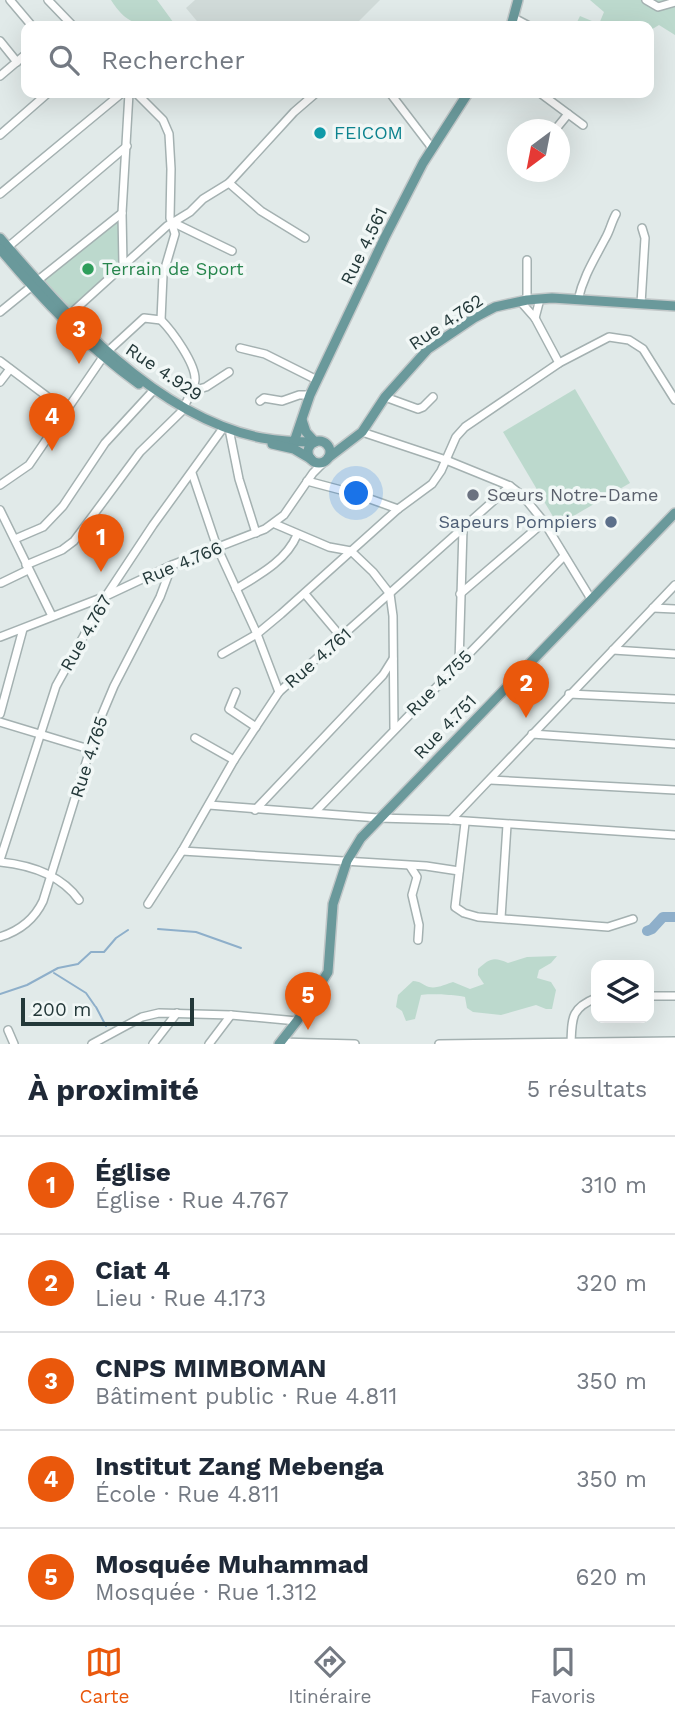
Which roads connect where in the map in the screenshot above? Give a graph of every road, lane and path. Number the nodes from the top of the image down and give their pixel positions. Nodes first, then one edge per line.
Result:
1 (10, 0) edge
2 (48, 0) edge
3 (518, 0) edge
4 (646, 0) edge
5 (675, 2) edge
6 (67, 20) edge
7 (28, 21) edge
8 (513, 21) edge
9 (0, 41) edge
10 (21, 58) edge
11 (17, 62) junction
12 (0, 76) edge
13 (42, 98) edge
14 (116, 98) edge
15 (129, 98) edge
16 (141, 98) edge
17 (310, 98) edge
18 (394, 98) edge
19 (465, 98) edge
20 (547, 98) edge
21 (568, 114) junction
22 (564, 119) edge
23 (583, 125) dead end
24 (0, 135) edge
25 (127, 146) junction
26 (432, 148) junction
27 (229, 183) junction
28 (0, 194) edge
29 (122, 213) junction
30 (616, 214) dead end
31 (172, 222) junction
32 (642, 228) dead end
33 (0, 238) edge
34 (305, 238) dead end
35 (2, 249) edge
36 (232, 251) dead end
37 (527, 260) dead end
38 (123, 265) junction
39 (34, 284) junction
40 (540, 299) junction
41 (524, 300) junction
42 (578, 300) junction
43 (641, 304) junction
44 (675, 306) edge
45 (0, 312) edge
46 (69, 315) junction
47 (535, 318) junction
48 (161, 320) junction
49 (240, 348) dead end
50 (105, 355) junction
51 (0, 361) edge
52 (559, 363) junction
53 (10, 369) junction
54 (229, 372) dead end
55 (317, 380) junction
56 (0, 382) edge
57 (191, 391) junction
58 (151, 393) junction
59 (310, 395) junction
60 (385, 397) junction
61 (433, 397) dead end
62 (675, 400) edge
63 (260, 401) dead end
64 (182, 409) junction
65 (65, 410) junction
66 (302, 420) junction
67 (225, 433) junction
68 (357, 435) junction
69 (294, 442) junction
70 (319, 442) junction
71 (311, 459) junction
72 (327, 459) junction
73 (446, 460) junction
74 (192, 472) junction
75 (307, 481) junction
76 (0, 485) edge
77 (510, 486) junction
78 (398, 509) junction
79 (0, 510) edge
80 (675, 513) edge
81 (544, 522) junction
82 (275, 524) junction
83 (463, 528) junction
84 (256, 533) junction
85 (297, 535) junction
86 (15, 539) junction
87 (217, 547) junction
88 (351, 551) junction
89 (564, 556) junction
90 (172, 565) junction
91 (27, 568) junction
92 (1, 583) edge
93 (675, 585) edge
94 (236, 589) junction
95 (305, 594) junction
96 (390, 594) junction
97 (460, 594) junction
98 (106, 596) junction
99 (591, 599) junction
100 (653, 608) junction
101 (675, 609) edge
102 (52, 617) junction
103 (23, 629) junction
104 (257, 634) junction
105 (0, 637) edge
106 (342, 638) junction
107 (613, 650) junction
108 (222, 654) dead end
109 (675, 654) edge
110 (393, 659) junction
111 (459, 663) junction
112 (236, 692) dead end
113 (279, 692) junction
114 (569, 694) junction
115 (3, 696) edge
116 (675, 699) edge
117 (0, 714) edge
118 (0, 722) edge
119 (257, 727) junction
120 (394, 728) junction
121 (40, 734) junction
122 (533, 734) junction
123 (195, 738) dead end
124 (675, 744) edge
125 (89, 749) junction
126 (234, 761) junction
127 (490, 779) junction
128 (675, 790) edge
129 (209, 805) junction
130 (255, 810) junction
131 (315, 812) junction
132 (378, 818) junction
133 (451, 820) junction
134 (465, 823) junction
135 (507, 825) junction
136 (675, 835) edge
137 (183, 851) junction
138 (0, 861) edge
139 (347, 861) junction
140 (410, 866) junction
141 (459, 871) junction
142 (51, 875) junction
143 (79, 900) dead end
144 (148, 904) dead end
145 (501, 918) junction
146 (633, 919) dead end
147 (0, 937) edge
148 (418, 940) dead end
149 (654, 996) edge
150 (675, 996) edge
151 (591, 1001) edge
152 (177, 1013) junction
153 (231, 1014) junction
154 (297, 1021) junction
155 (8, 1030) dead end
156 (675, 1041) edge
157 (101, 1042) edge
158 (279, 1043) edge
159 (571, 1043) edge
160 (14, 1044) edge
161 (92, 1044) edge
162 (153, 1044) edge
163 (209, 1044) edge
164 (333, 1044) edge
165 (355, 1044) edge
166 (439, 1044) edge
167 (489, 1044) edge

1 - 7 street
2 - 6 street
3 - 8 main road
4 - 5 street
9 - 11 street
10 - 11 street
11 - 12 street
13 - 24 street
14 - 28 street
15 - 25 street
16 - 31 street
17 - 27 street
18 - 26 street
19 - 26 main road, Rue 4.561
20 - 21 street
21 - 22 street
21 - 23 street
25 - 29 street
25 - 35 street
26 - 55 main road, Rue 4.561
27 - 31 street
27 - 34 street
29 - 38 street
29 - 39 street
30 - 42 street
31 - 36 street
31 - 38 street
31 - 48 street
32 - 43 street
33 - 35 main road
35 - 39 main road
37 - 41 street
38 - 46 street
39 - 45 street
39 - 46 main road, Rue 4.929
39 - 50 main road
40 - 41 main road, Rue 4.762
40 - 42 main road, Rue 4.762
40 - 47 street
41 - 47 street
41 - 60 main road, Rue 4.762
42 - 43 main road, Rue 4.762
43 - 44 main road, Rue 4.762
46 - 50 main road, Rue 4.929
47 - 52 street
48 - 50 street
48 - 57 street
49 - 55 street
50 - 58 main road
50 - 64 main road, Rue 4.929
50 - 65 street
51 - 53 street
52 - 62 street
52 - 73 street
53 - 56 street
53 - 65 street
54 - 57 street
55 - 59 main road, Rue 4.561
57 - 64 street
58 - 64 main road
58 - 86 street
59 - 63 street
59 - 66 main road, Rue 4.561
60 - 61 street
60 - 68 main road, Rue 4.762
64 - 67 main road
64 - 69 main road, Rue 4.929
64 - 91 street
65 - 76 street
66 - 69 main road, Rue 4.561
66 - 70 main road
67 - 71 main road
67 - 74 street, Rue 4.767
67 - 84 street
68 - 70 main road, Rue 4.929
68 - 72 main road, Rue 4.762
68 - 73 street
69 - 70 main road, Rue 4.929
70 - 71 main road
70 - 72 main road
71 - 72 main road
71 - 75 street, Rue 4.766
72 - 75 street, Rue 4.766
73 - 77 street
73 - 78 street
74 - 87 street
74 - 98 street, Rue 4.767
75 - 78 street
75 - 82 street, Rue 4.766
77 - 81 street
77 - 83 street, Rue 4.761
78 - 88 street
79 - 86 street
80 - 99 main road, Rue 4.751
81 - 89 street
81 - 97 street
82 - 84 street, Rue 4.766
82 - 85 street
83 - 96 street, Rue 4.761
83 - 97 street
84 - 87 street, Rue 4.766
85 - 88 street
85 - 94 street
86 - 91 street
87 - 90 street, Rue 4.766
87 - 94 street
88 - 95 street
88 - 96 street
89 - 99 street
89 - 111 street, Rue 4.755
90 - 98 street, Rue 4.766
90 - 125 street, Rue 4.765
91 - 92 street
91 - 102 street
93 - 100 street
94 - 104 street
95 - 104 street
95 - 106 street
96 - 106 street, Rue 4.761
96 - 110 street
97 - 111 street
98 - 102 street, Rue 4.766
98 - 121 street, Rue 4.767
99 - 132 main road, Rue 4.751
100 - 101 street
100 - 107 street
102 - 103 street, Rue 4.766
103 - 105 street, Rue 4.766
103 - 115 street
104 - 108 street
104 - 113 street
106 - 113 street, Rue 4.761
107 - 109 street
107 - 114 street
110 - 120 street
110 - 130 street
111 - 120 street, Rue 4.755
112 - 119 street
113 - 119 street, Rue 4.761
114 - 116 street
114 - 122 street
115 - 117 street
118 - 121 street
119 - 126 street, Rue 4.761
120 - 131 street, Rue 4.755
121 - 125 street
121 - 138 street, Rue 4.767
122 - 124 street
122 - 127 street
123 - 126 street
125 - 142 street, Rue 4.765
126 - 129 street, Rue 4.761
127 - 128 street
127 - 133 street
129 - 130 street
129 - 137 street, Rue 4.761
130 - 131 street
131 - 132 street
132 - 133 street
132 - 139 main road, Rue 4.751
133 - 134 street
134 - 135 street
134 - 141 street
135 - 136 street
135 - 145 street
137 - 139 street
137 - 144 street, Rue 4.761
138 - 142 street
139 - 140 street
139 - 154 main road, Rue 4.751
140 - 141 street
140 - 148 street
141 - 145 street
142 - 143 street
142 - 147 street, Rue 4.765
145 - 146 street
149 - 150 street
151 - 159 street
152 - 153 street
152 - 157 street
152 - 162 street
153 - 154 street
153 - 163 street
154 - 158 main road
155 - 160 street
156 - 159 street
157 - 161 street
158 - 164 street
159 - 167 street
164 - 165 street
166 - 167 street

